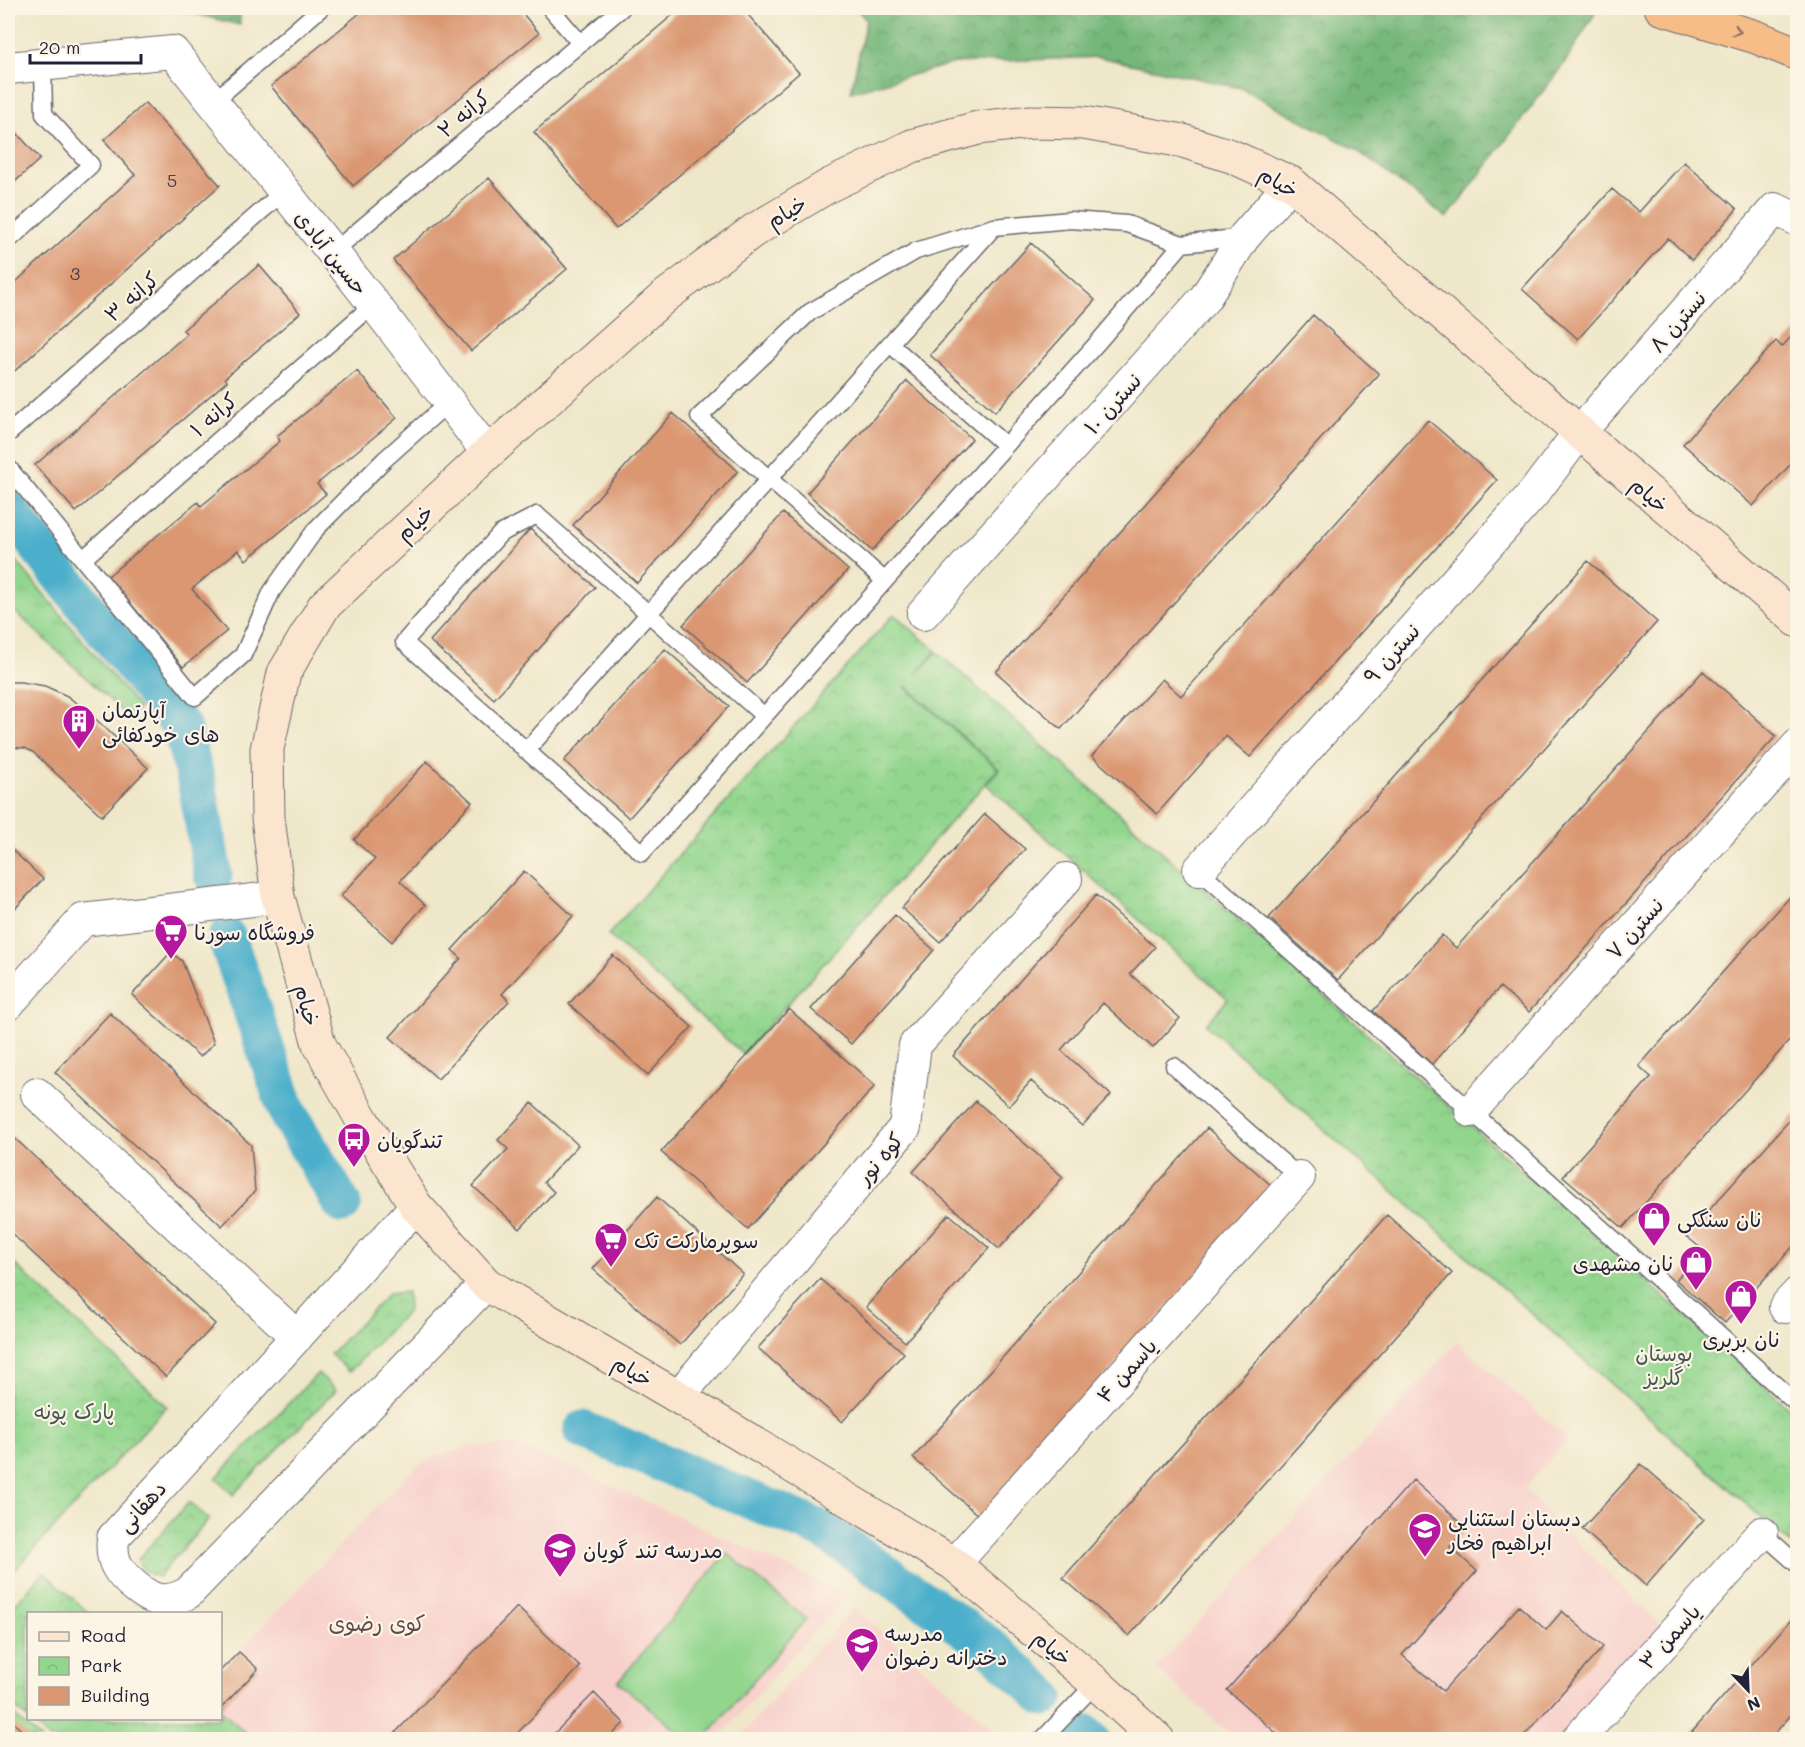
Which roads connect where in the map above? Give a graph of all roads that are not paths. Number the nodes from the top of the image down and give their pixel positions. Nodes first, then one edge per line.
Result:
1 (321, 8) edge
2 (550, 8) edge
3 (622, 8) edge
4 (1662, 8) edge
5 (580, 44) junction
6 (1797, 54) edge
7 (43, 65) junction
8 (8, 69) edge
9 (213, 102) junction
10 (1291, 183) junction
11 (284, 192) junction
12 (1786, 215) edge
13 (994, 227) junction
14 (1244, 237) junction
15 (8, 241) edge
16 (1182, 244) junction
17 (333, 252) junction
18 (374, 304) junction
19 (890, 344) junction
20 (450, 401) junction
21 (1580, 433) junction
22 (8, 434) edge
23 (1005, 446) junction
24 (488, 453) junction
25 (8, 467) edge
26 (769, 479) junction
27 (82, 559) junction
28 (885, 581) junction
29 (649, 614) junction
30 (923, 614) dead end
31 (1797, 621) edge
32 (764, 716) junction
33 (1797, 745) edge
34 (526, 751) junction
35 (1199, 870) joint
36 (1066, 879) dead end
37 (279, 897) junction
38 (8, 1002) edge
39 (1173, 1066) dead end
40 (37, 1094) dead end
41 (1471, 1111) junction
42 (1299, 1177) joint
43 (416, 1206) junction
44 (486, 1284) junction
45 (297, 1337) junction
46 (678, 1397) junction
47 (1797, 1405) edge
48 (1762, 1533) joint
49 (954, 1564) junction
50 (1797, 1565) edge
51 (1096, 1683) junction
52 (1042, 1740) edge
53 (1158, 1740) edge
54 (1577, 1740) edge

1 - 9 lane
2 - 5 lane
3 - 5 lane, کرانه ۲
4 -> 6 highway
5 - 17 lane, کرانه ۲
7 - 8 street
7 - 9 street, حسین آبادی
7 - 15 lane
9 - 11 street, حسین آبادی
10 - 14 street, نسترن ۱۰
10 - 21 street, خیام
10 - 24 street, خیام
11 - 17 street, حسین آبادی
11 - 22 lane, کرانه ۳
12 - 21 street, نسترن ۸
13 - 16 lane
13 - 19 lane
13 - 26 lane
14 - 16 lane
14 - 30 street, نسترن ۱۰
16 - 23 lane
17 - 18 street, حسین آبادی
18 - 20 street, حسین آبادی
18 - 27 lane, کرانه ۱
19 - 23 lane
19 - 26 lane
20 - 24 street, حسین آبادی
20 - 27 lane
21 - 31 street, خیام
21 - 35 street, نسترن ۹
23 - 28 lane
24 - 37 street, خیام
25 - 27 lane
26 - 28 lane
26 - 29 lane
28 - 32 lane
29 - 32 lane
29 - 34 lane
29 - 34 lane
32 - 34 lane
33 - 41 street, نسترن ۷
35 - 41 lane
36 - 46 street, کوه نور
37 - 38 street
37 - 43 street, خیام
39 - 42 lane
40 - 45 street
41 - 47 lane
42 - 49 street, یاسمن ۴
43 - 44 street, خیام
43 - 45 street, دهقانی
44 - 45 street, دهقانی
44 - 46 street, خیام
46 - 49 street, خیام
48 - 50 lane
48 - 54 street, یاسمن ۳
49 - 51 street, خیام
51 - 52 lane
51 - 53 street, خیام

